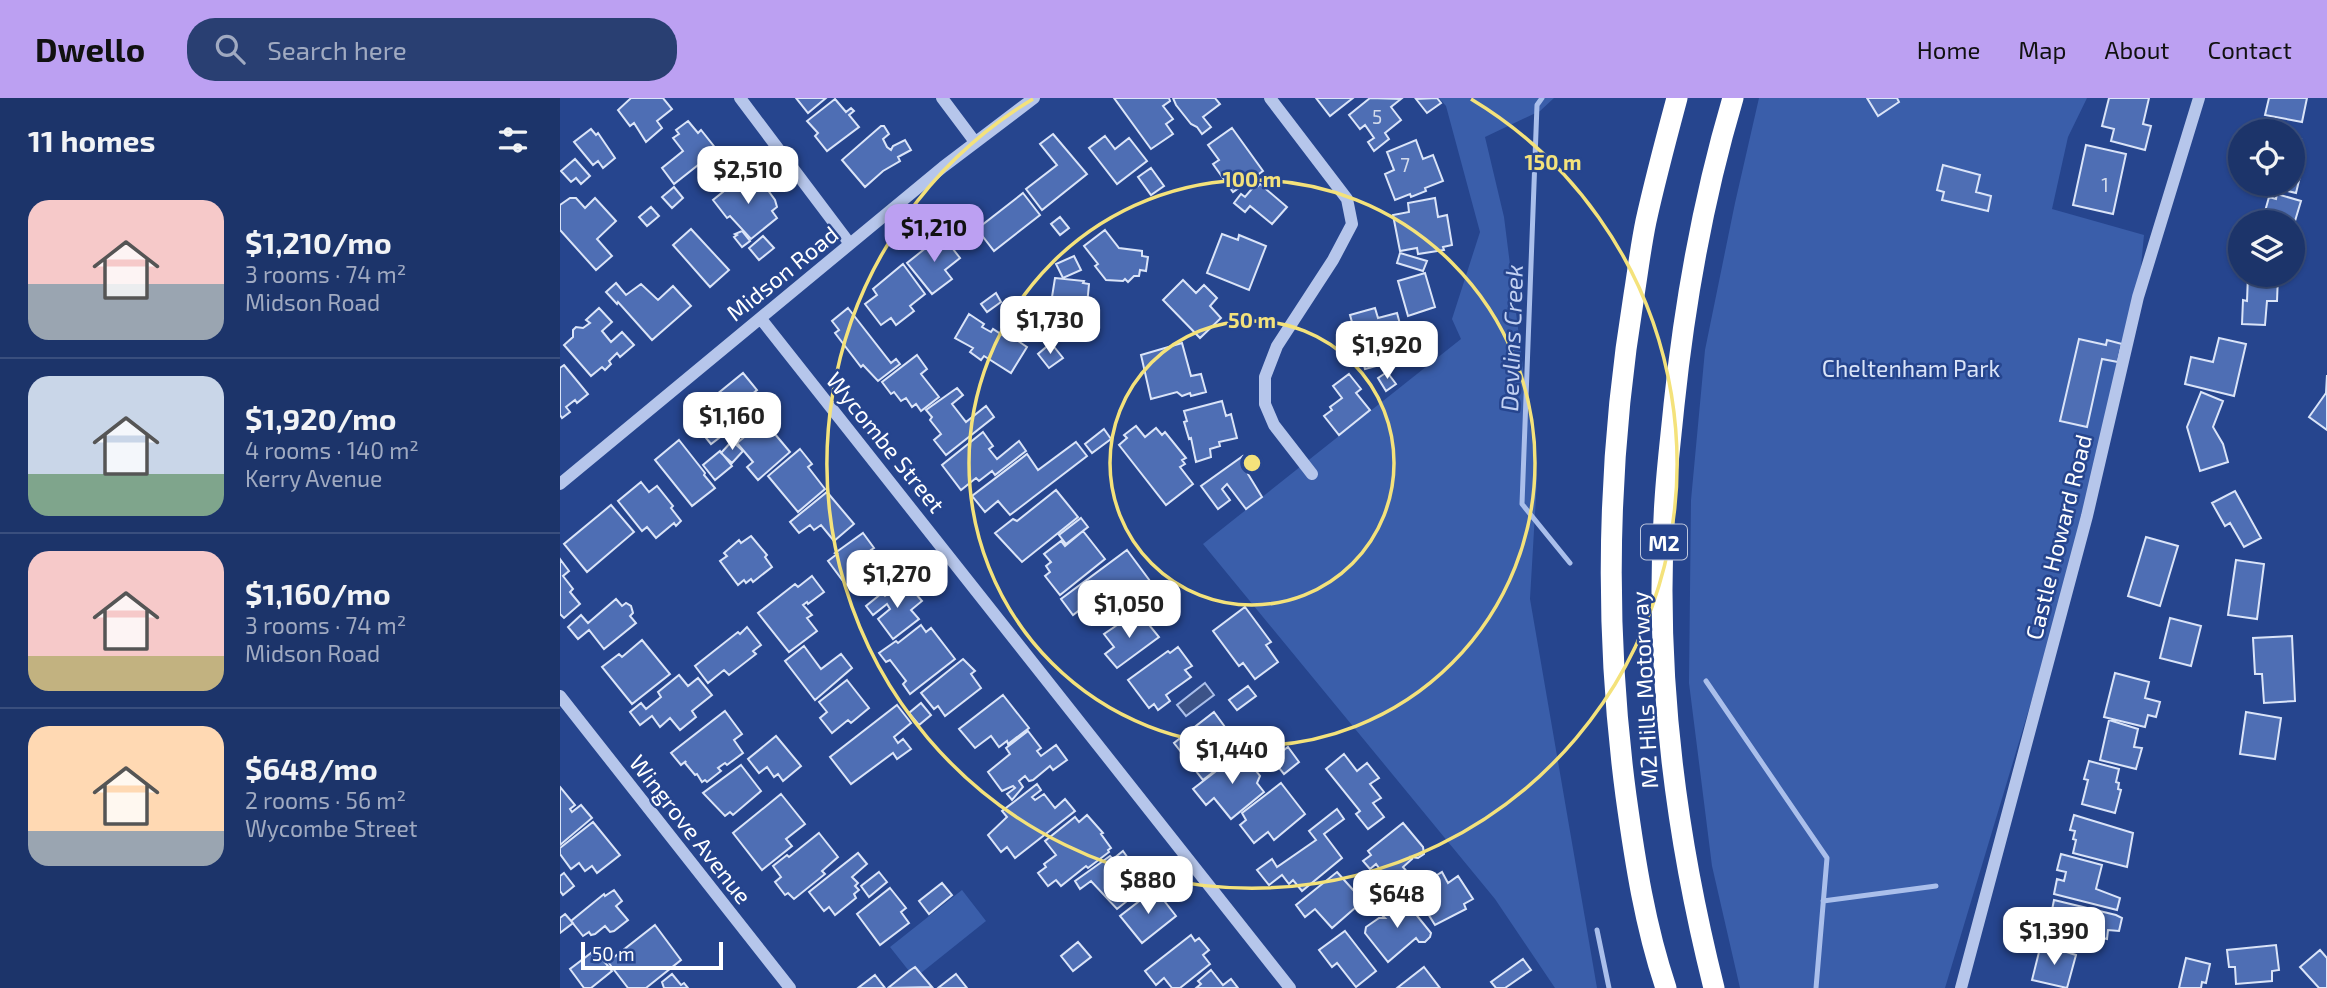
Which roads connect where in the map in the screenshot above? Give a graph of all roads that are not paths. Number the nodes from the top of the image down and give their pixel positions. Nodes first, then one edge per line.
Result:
1 (740, 98) edge
2 (942, 98) edge
3 (1034, 98) edge
4 (1270, 98) edge
5 (1677, 98) edge
6 (1733, 98) edge
7 (2199, 98) edge
8 (975, 142) junction
9 (850, 244) junction
10 (761, 318) junction
11 (1312, 474) dead end
12 (560, 484) edge
13 (560, 696) edge
14 (790, 988) edge
15 (1290, 988) edge
16 (1666, 988) edge
17 (1714, 988) edge
18 (1961, 988) edge

1 - 9 street
2 - 8 street
3 - 8 street, Midson Road
4 - 11 street
5 - 16 highway, M2 Hills Motorway / M2
6 - 17 highway, M2 Hills Motorway / M2
7 - 18 street, Castle Howard Road
8 - 9 street, Midson Road
9 - 10 street, Midson Road
10 - 12 street, Midson Road
10 - 15 street, Wycombe Street
13 - 14 street, Wingrove Avenue

